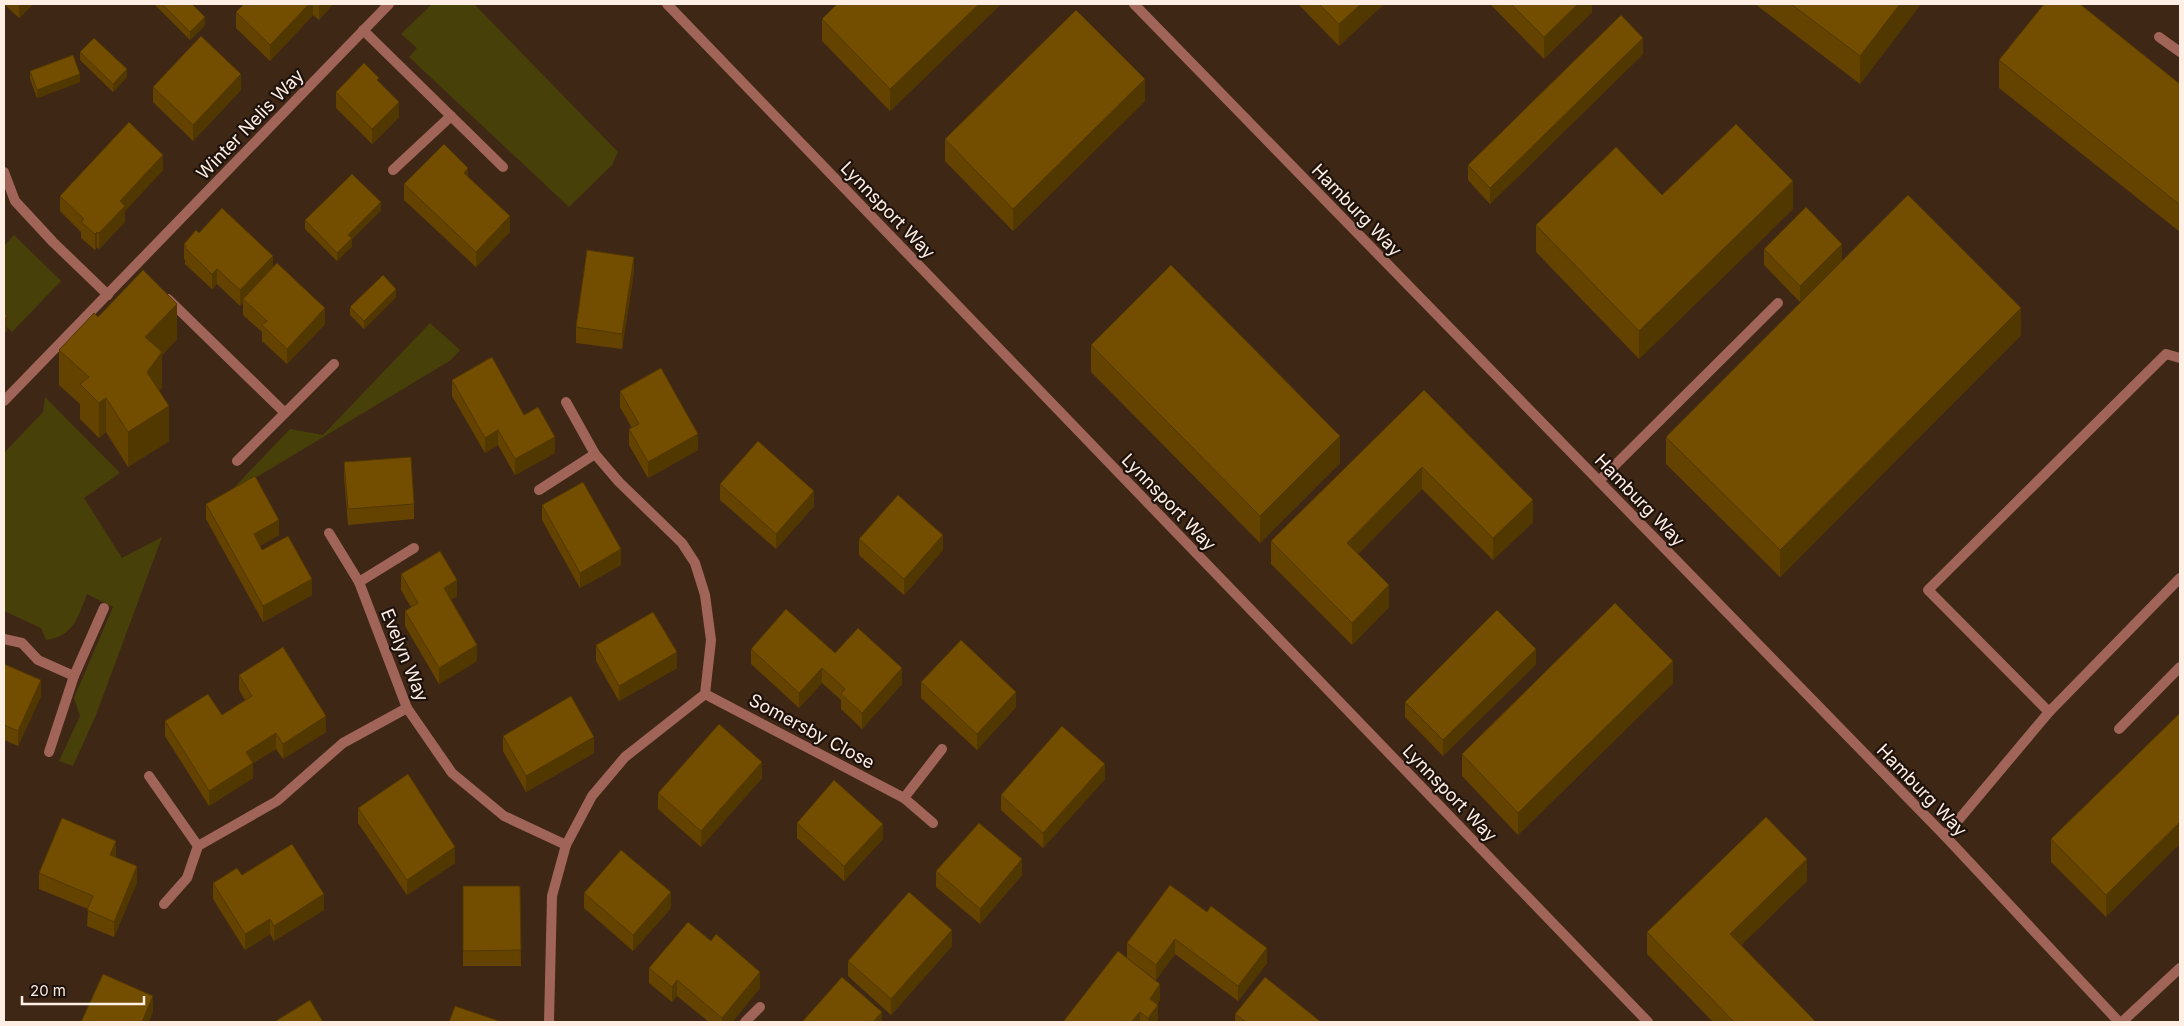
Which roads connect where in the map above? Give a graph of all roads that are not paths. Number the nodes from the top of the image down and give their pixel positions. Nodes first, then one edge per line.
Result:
1 (667, 4) edge
2 (1134, 4) edge
3 (387, 5) edge
4 (363, 30) junction
5 (2160, 37) dead end
6 (2180, 52) edge
7 (451, 116) junction
8 (503, 167) dead end
9 (393, 170) dead end
10 (4, 172) edge
11 (161, 293) edge
12 (108, 295) junction
13 (1778, 303) dead end
14 (2180, 358) edge
15 (334, 364) dead end
16 (4, 401) edge
17 (566, 402) dead end
18 (285, 413) junction
19 (595, 454) junction
20 (237, 461) dead end
21 (1599, 481) junction
22 (539, 490) dead end
23 (330, 533) dead end
24 (414, 548) dead end
25 (2180, 578) edge
26 (359, 582) junction
27 (104, 608) dead end
28 (4, 639) edge
29 (2180, 667) edge
30 (74, 676) junction
31 (705, 694) junction
32 (407, 708) junction
33 (2049, 712) junction
34 (2119, 729) dead end
35 (942, 749) dead end
36 (48, 752) dead end
37 (149, 776) dead end
38 (904, 798) junction
39 (933, 823) dead end
40 (1945, 836) junction
41 (566, 845) junction
42 (198, 846) junction
43 (164, 904) dead end
44 (2180, 968) edge
45 (760, 1006) dead end
46 (549, 1022) edge
47 (745, 1022) edge
48 (1648, 1022) edge
49 (2120, 1022) edge

1 - 48 street, Lynnsport Way
2 - 21 street, Hamburg Way
3 - 4 street, Winter Nelis Way
4 - 7 street
4 - 12 street, Winter Nelis Way
5 - 6 street
7 - 8 street
7 - 9 street
10 - 12 street
11 - 18 street
12 - 16 street, Winter Nelis Way
13 - 21 street
14 - 33 street
15 - 18 street
17 - 19 street
18 - 20 street
19 - 22 street
19 - 31 street
21 - 40 street, Hamburg Way
23 - 26 street, Evelyn Way
24 - 26 street
25 - 33 street
26 - 32 street, Evelyn Way
27 - 30 street
28 - 30 street
29 - 34 street
30 - 36 street
31 - 38 street, Somersby Close
31 - 41 street
32 - 41 street, Evelyn Way
32 - 42 street
33 - 40 street
35 - 38 street
37 - 42 street
38 - 39 street, Somersby Close
40 - 49 street, Hamburg Way
41 - 46 street
42 - 43 street
44 - 49 street
45 - 47 street

